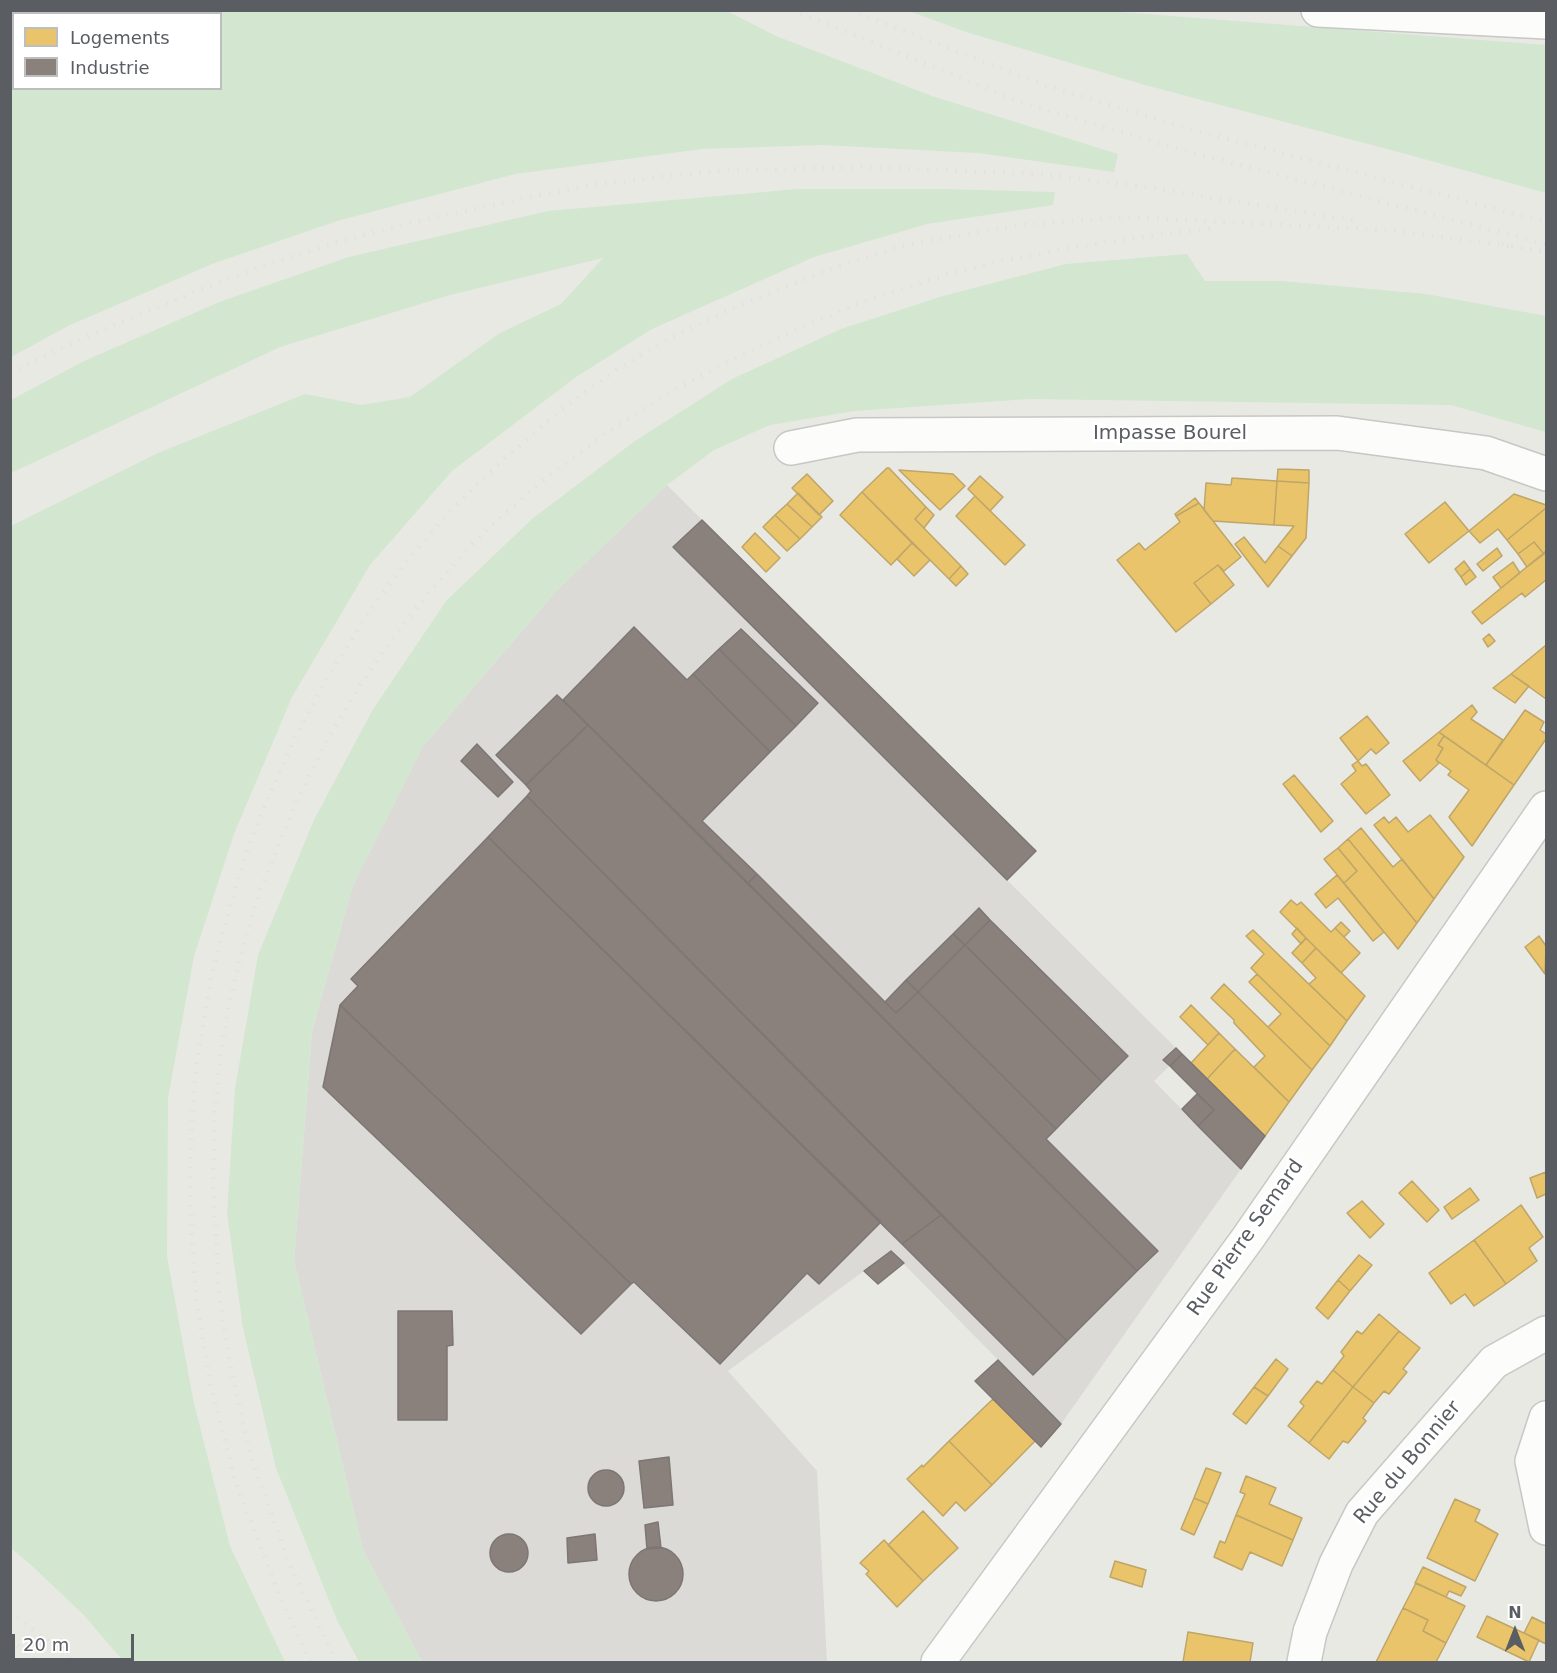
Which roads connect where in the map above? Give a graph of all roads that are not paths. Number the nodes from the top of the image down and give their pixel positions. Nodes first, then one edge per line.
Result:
1 (1317, 10) edge
2 (1546, 22) edge
3 (791, 448) dead end
4 (1546, 474) edge
5 (1546, 808) edge
6 (1546, 1333) edge
7 (1546, 1418) edge
8 (1546, 1528) edge
9 (938, 1662) edge
10 (1304, 1662) edge

1 - 2 street
3 - 4 street, Impasse Bourel
5 - 9 street, Rue Pierre Semard
6 - 10 street, Rue du Bonnier
7 - 8 street

